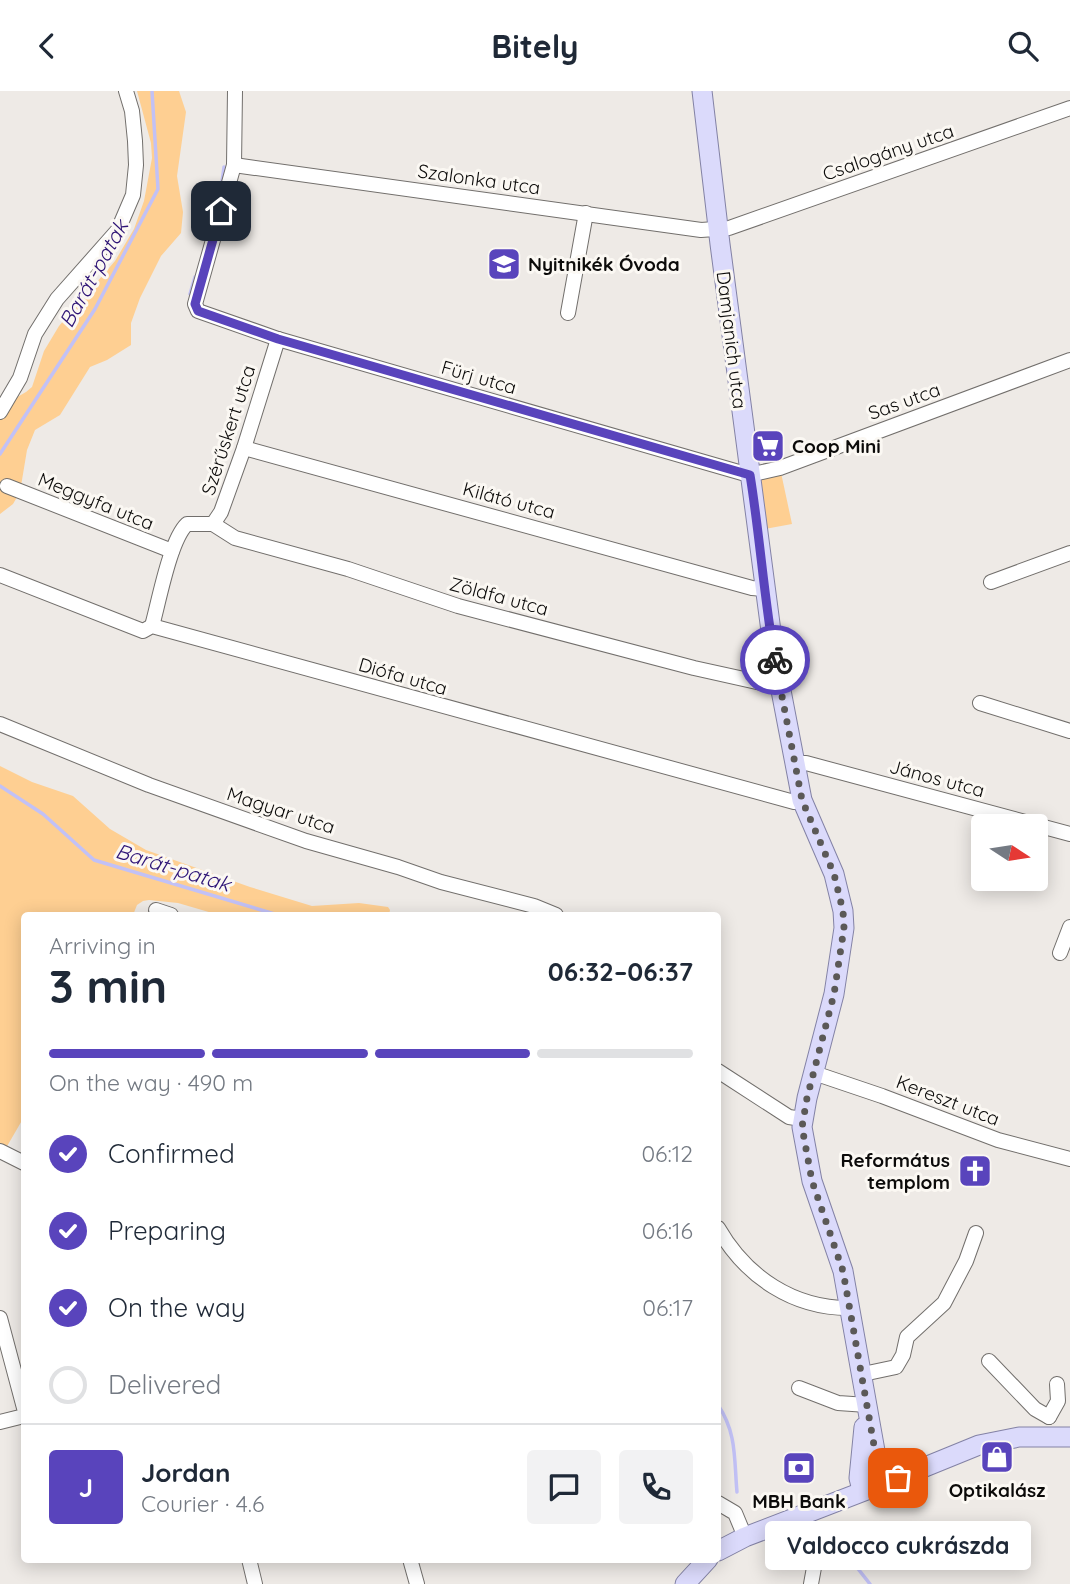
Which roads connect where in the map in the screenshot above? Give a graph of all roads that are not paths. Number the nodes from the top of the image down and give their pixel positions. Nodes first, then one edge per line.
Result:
1 (126, 91) edge
2 (235, 91) edge
3 (702, 91) edge
4 (1070, 108) edge
5 (234, 165) junction
6 (586, 213) junction
7 (718, 229) junction
8 (568, 313) dead end
9 (278, 339) junction
10 (1070, 360) edge
11 (0, 412) edge
12 (244, 447) junction
13 (750, 475) junction
14 (6, 486) dead end
15 (213, 524) junction
16 (172, 551) junction
17 (1070, 553) edge
18 (0, 575) edge
19 (992, 582) dead end
20 (764, 589) junction
21 (152, 626) junction
22 (780, 687) junction
23 (980, 703) dead end
24 (0, 725) edge
25 (1070, 731) edge
26 (794, 763) junction
27 (802, 800) junction
28 (1070, 834) edge
29 (156, 910) dead end
30 (162, 912) edge
31 (549, 912) edge
32 (1070, 927) edge
33 (1060, 953) dead end
34 (721, 1073) edge
35 (814, 1073) junction
36 (802, 1119) junction
37 (0, 1151) edge
38 (1070, 1159) edge
39 (21, 1162) edge
40 (721, 1233) edge
41 (976, 1233) dead end
42 (851, 1308) junction
43 (0, 1318) edge
44 (989, 1361) dead end
45 (863, 1374) junction
46 (1057, 1384) dead end
47 (799, 1388) dead end
48 (21, 1397) edge
49 (867, 1405) junction
50 (21, 1417) edge
51 (0, 1422) edge
52 (1048, 1427) junction
53 (1070, 1437) edge
54 (889, 1482) junction
55 (862, 1490) junction
56 (721, 1505) edge
57 (798, 1515) junction
58 (745, 1537) junction
59 (721, 1549) edge
60 (250, 1563) edge
61 (411, 1563) edge
62 (704, 1563) edge
63 (255, 1584) edge
64 (417, 1584) edge
65 (685, 1584) edge
66 (811, 1584) edge

1 - 11 street
2 - 5 street
3 - 7 main road, Damjanich utca
4 - 7 street, Csalogány utca
5 - 6 street, Szalonka utca
5 - 9 street, Fürj utca
6 - 7 street, Szalonka utca
6 - 8 street
7 - 13 main road, Damjanich utca
9 - 12 street, Szérűskert utca
9 - 13 street, Fürj utca
10 - 13 street, Sas utca
12 - 15 street, Szérűskert utca
12 - 20 street, Kilátó utca
13 - 20 main road, Damjanich utca
14 - 16 street, Meggyfa utca
15 - 16 street, Szérűskert utca
15 - 22 street, Zöldfa utca
16 - 21 street, Szérűskert utca
17 - 19 street
18 - 21 street, Diófa utca
20 - 22 main road, Damjanich utca
21 - 27 street, Diófa utca
22 - 26 main road, Damjanich utca
23 - 25 street
24 - 31 street, Magyar utca
26 - 27 main road, Damjanich utca
26 - 28 street, János utca
27 - 35 main road, Damjanich utca
29 - 30 street
32 - 33 street
34 - 36 street
35 - 36 main road, Damjanich utca
35 - 38 street, Kereszt utca
36 - 42 main road, Damjanich utca
37 - 39 street
40 - 42 street
41 - 45 street
42 - 45 main road, Damjanich utca
43 - 48 street
44 - 52 street
45 - 49 main road, Damjanich utca
46 - 52 street
47 - 49 street
49 - 54 main road
49 - 55 main road
50 - 51 street
52 - 53 main road
52 - 54 main road
54 - 55 main road
55 - 57 main road
56 - 58 street
57 - 58 main road
57 - 66 street
58 - 59 main road
60 - 63 street
61 - 64 street
62 - 65 main road

